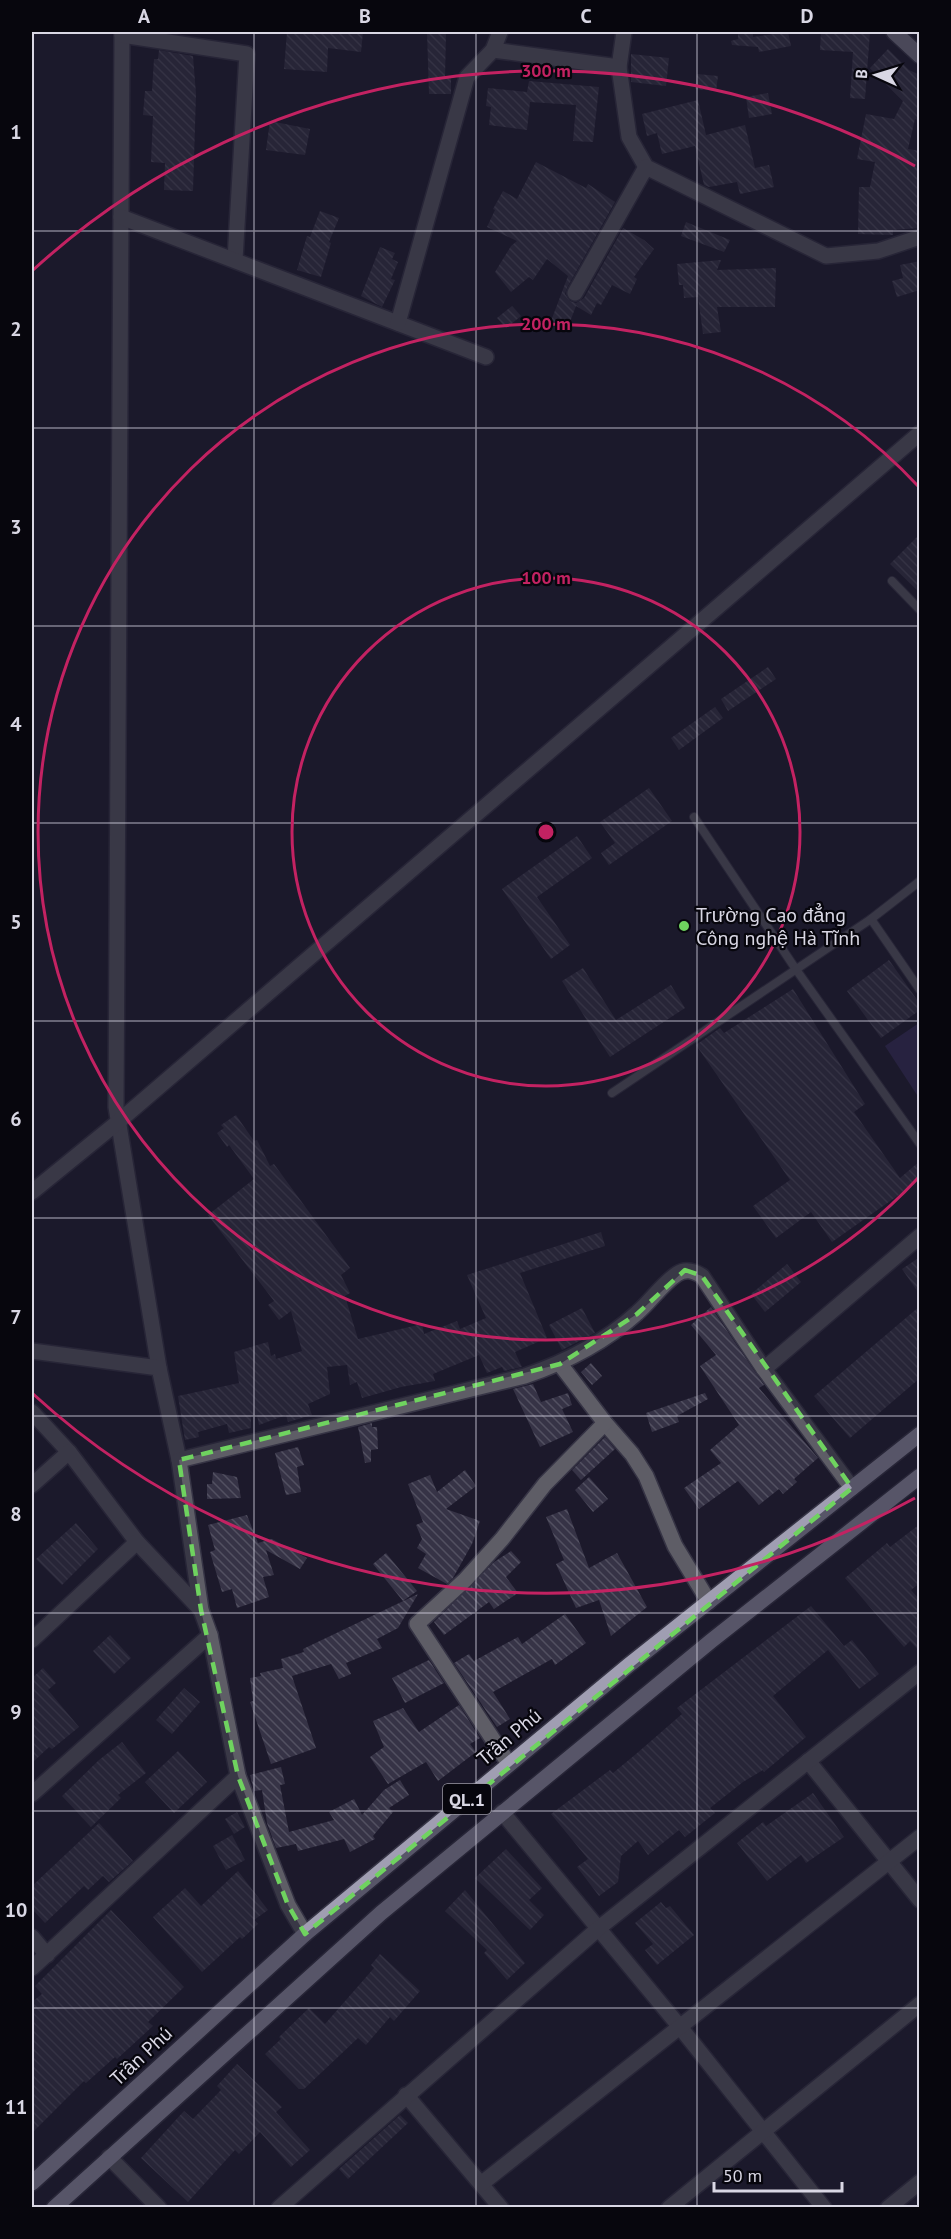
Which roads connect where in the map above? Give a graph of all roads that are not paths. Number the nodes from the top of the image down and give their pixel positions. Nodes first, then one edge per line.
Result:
1 (500, 32) edge
2 (624, 32) edge
3 (894, 32) edge
4 (122, 33) edge
5 (493, 50) junction
6 (920, 56) edge
7 (619, 67) junction
8 (646, 166) junction
9 (121, 217) junction
10 (920, 237) edge
11 (235, 260) junction
12 (575, 293) dead end
13 (398, 323) junction
14 (486, 357) dead end
15 (920, 433) edge
16 (892, 581) dead end
17 (920, 610) edge
18 (694, 817) dead end
19 (920, 881) edge
20 (871, 919) junction
21 (795, 968) junction
22 (920, 990) edge
23 (612, 1093) dead end
24 (118, 1122) junction
25 (920, 1144) edge
26 (32, 1192) edge
27 (920, 1236) edge
28 (32, 1351) edge
29 (560, 1364) junction
30 (159, 1368) junction
31 (764, 1369) junction
32 (32, 1412) edge
33 (604, 1424) junction
34 (920, 1434) edge
35 (69, 1452) junction
36 (179, 1460) junction
37 (920, 1476) edge
38 (32, 1485) edge
39 (852, 1488) junction
40 (137, 1542) junction
41 (709, 1602) junction
42 (201, 1610) junction
43 (210, 1635) junction
44 (32, 1640) edge
45 (920, 1672) edge
46 (808, 1761) junction
47 (509, 1764) junction
48 (238, 1776) junction
49 (32, 1794) edge
50 (502, 1812) junction
51 (920, 1837) edge
52 (890, 1861) junction
53 (920, 1900) edge
54 (599, 1928) junction
55 (305, 1934) junction
56 (32, 1937) edge
57 (47, 1955) junction
58 (32, 1968) edge
59 (920, 2004) edge
60 (680, 2026) junction
61 (406, 2095) junction
62 (765, 2131) junction
63 (109, 2157) junction
64 (920, 2182) edge
65 (32, 2183) edge
66 (481, 2184) junction
67 (54, 2208) edge
68 (159, 2208) edge
69 (279, 2208) edge
70 (501, 2208) edge
71 (669, 2208) edge
72 (824, 2208) edge
73 (888, 2208) edge

1 - 5 street
2 - 7 street
3 - 6 street
4 - 9 street
4 - 11 street
5 - 7 street
5 - 13 street
7 - 8 street
8 - 10 street
8 - 12 street
9 - 11 street
9 - 24 street
11 - 13 street
13 - 14 street
15 - 24 street
16 - 17 lane
18 - 21 lane
19 - 20 lane
20 - 21 lane
20 - 22 lane
21 - 23 lane
21 - 25 lane
24 - 26 street
24 - 30 street
27 - 31 street
28 - 30 street
29 - 31 street
29 - 33 street
29 - 36 street
30 - 36 street
31 - 39 street
32 - 35 street
33 - 41 street
33 - 47 street
34 - 39 main road, Trần Phú / QL.1
35 - 38 street
35 - 40 street
36 - 42 street
37 - 50 main road, QL.1
39 - 41 main road, Trần Phú / QL.1
40 - 42 street
40 - 44 street
41 - 47 main road, Trần Phú / QL.1
42 - 43 street
43 - 48 street
43 - 49 street
45 - 46 street
46 - 52 street
46 - 54 street
47 - 55 main road, Trần Phú / QL.1
48 - 55 street
48 - 57 street
50 - 54 street
50 - 63 main road, QL.1
51 - 52 street
52 - 53 street
52 - 60 street
54 - 60 street
54 - 61 street
55 - 65 main road, Trần Phú / QL.1
56 - 57 street
57 - 58 street
59 - 62 street
60 - 62 street
60 - 66 street
61 - 66 street
61 - 69 street
62 - 71 street
62 - 72 street
63 - 67 main road, QL.1
63 - 68 street
64 - 73 street
66 - 70 street

